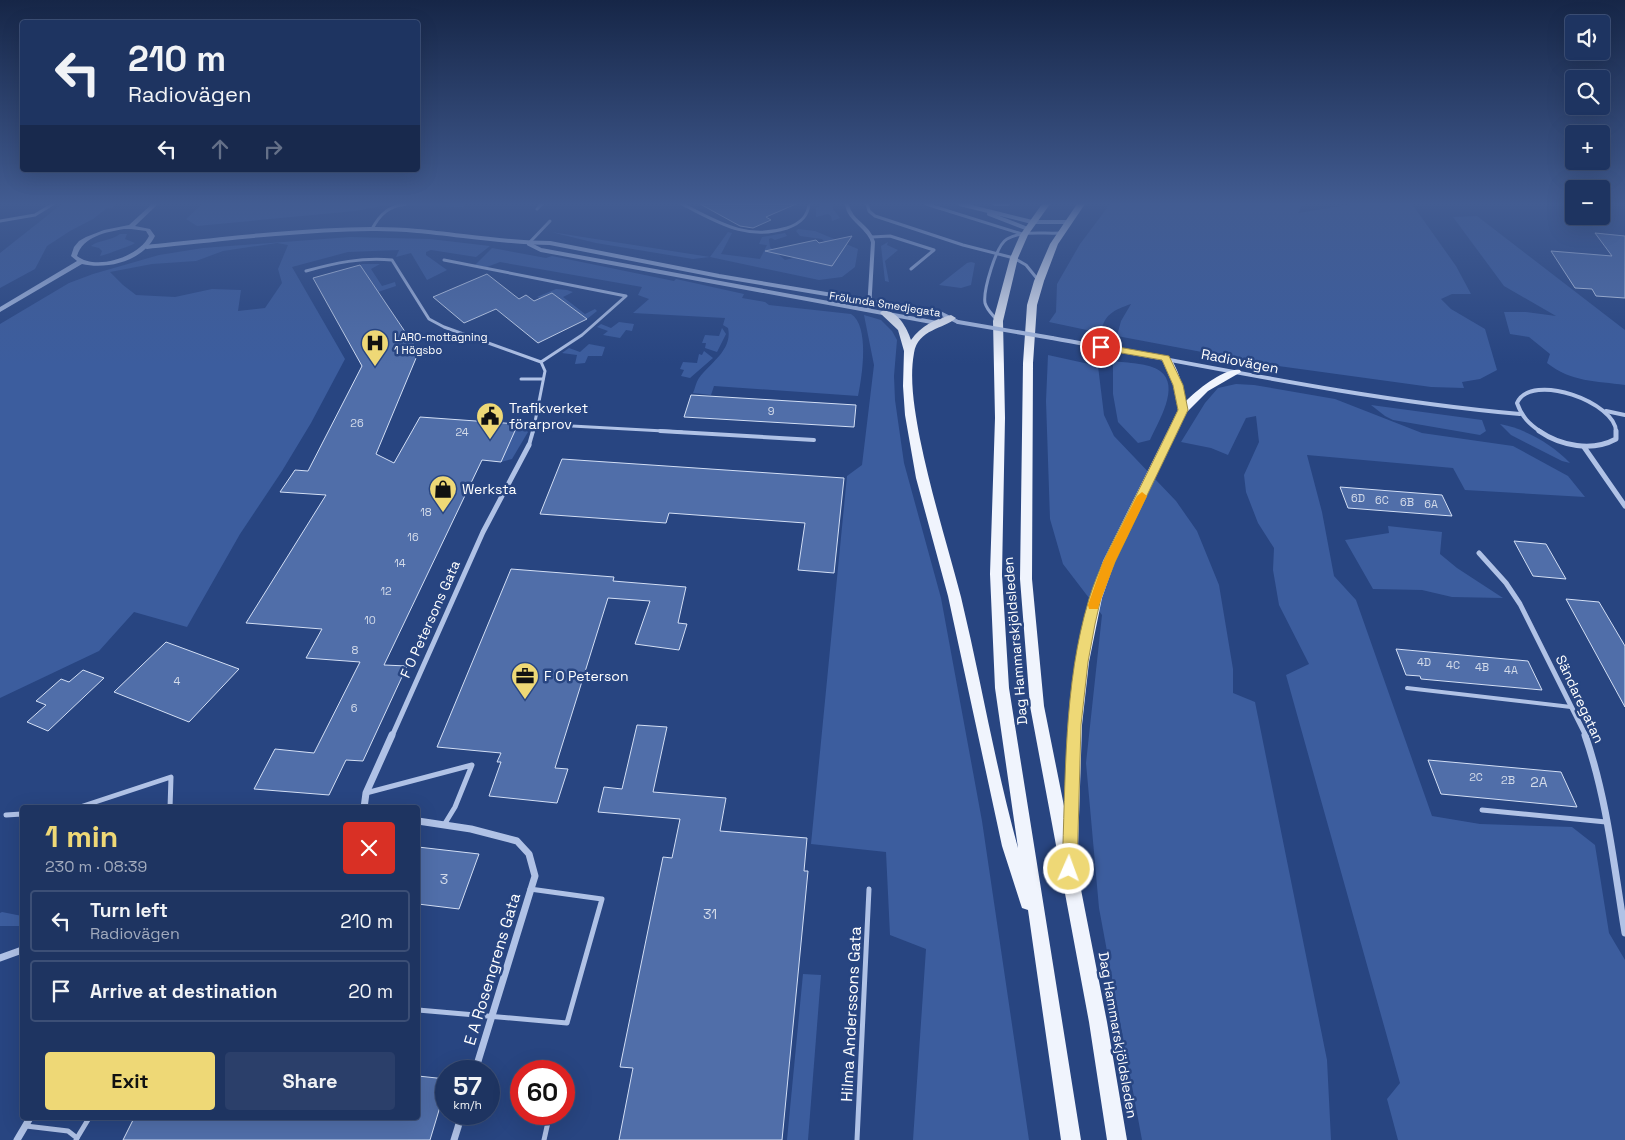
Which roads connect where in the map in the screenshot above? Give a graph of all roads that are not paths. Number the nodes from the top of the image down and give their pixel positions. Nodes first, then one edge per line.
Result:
1 (75, 257) edge
2 (129, 257) edge
3 (580, 257) edge
4 (623, 257) edge
5 (872, 257) edge
6 (926, 257) edge
7 (996, 257) edge
8 (1049, 257) edge
9 (1014, 258) joint
10 (444, 260) dead end
11 (80, 262) junction
12 (911, 270) dead end
13 (306, 272) dead end
14 (1038, 281) junction
15 (870, 300) junction
16 (0, 310) edge
17 (869, 310) junction
18 (884, 313) junction
19 (954, 320) junction
20 (998, 321) junction
21 (935, 323) junction
22 (909, 351) junction
23 (1166, 358) junction
24 (541, 362) junction
25 (1236, 372) junction
26 (521, 378) dead end
27 (544, 380) junction
28 (1183, 410) junction
29 (1604, 410) junction
30 (1520, 414) junction
31 (1625, 415) edge
32 (535, 424) junction
33 (1625, 432) edge
34 (1619, 433) junction
35 (814, 440) dead end
36 (529, 445) joint
37 (1584, 447) junction
38 (1625, 506) edge
39 (1479, 553) dead end
40 (1407, 688) dead end
41 (1571, 707) junction
42 (366, 793) junction
43 (86, 805) edge
44 (170, 805) edge
45 (364, 805) edge
46 (1482, 810) dead end
47 (20, 814) edge
48 (6, 815) dead end
49 (420, 821) edge
50 (1606, 822) junction
51 (444, 825) junction
52 (1069, 869) junction
53 (530, 889) junction
54 (869, 889) dead end
55 (1625, 933) edge
56 (1039, 938) junction
57 (20, 951) edge
58 (0, 958) edge
59 (420, 1010) edge
60 (492, 1015) junction
61 (478, 1060) edge
62 (29, 1120) edge
63 (88, 1120) edge
64 (459, 1125) edge
65 (547, 1125) edge
66 (25, 1126) junction
67 (77, 1139) edge
68 (17, 1140) edge
69 (454, 1140) edge
70 (544, 1140) edge
71 (857, 1140) edge
72 (1071, 1140) edge
73 (1117, 1140) edge

1 - 11 street
2 - 11 street
3 - 17 street, Frölunda Smedjegata
4 - 15 street, Frölunda Smedjegata
5 - 15 street
6 - 12 lane
7 - 20 lane
8 - 14 main road, Dag Hammarskjöldsleden
9 - 14 lane
9 - 20 main road, Dag Hammarskjöldsleden
10 - 24 lane
11 - 16 street
13 - 24 lane
14 - 52 main road, Dag Hammarskjöldsleden
15 - 17 street
15 - 19 street, Frölunda Smedjegata
17 - 18 street, Frölunda Smedjegata
18 - 21 street, Frölunda Smedjegata
18 - 22 main road
19 - 21 main road
19 - 23 street, Radiovägen, bridge
20 - 56 main road, Dag Hammarskjöldsleden
21 - 22 main road
22 - 56 main road
23 - 25 street, Radiovägen
23 - 28 main road
24 - 27 lane
25 - 28 main road
25 - 30 street, Radiovägen
26 - 27 lane
27 - 32 lane
28 - 52 main road
29 - 30 street
29 - 31 street
29 - 34 street
30 - 37 street
32 - 35 lane
32 - 36 lane
33 - 34 street
34 - 37 street
36 - 42 street, F O Petersons Gata
37 - 38 street
39 - 41 street, Sändaregatan
40 - 41 lane
41 - 50 street, Sändaregatan
42 - 45 street, F O Petersons Gata
42 - 51 lane
43 - 44 lane
46 - 50 lane
47 - 48 lane
49 - 51 street
50 - 55 street, Sändaregatan
51 - 53 street, E A Rosengrens Gata
52 - 73 main road, Dag Hammarskjöldsleden
53 - 60 street, E A Rosengrens Gata
53 - 60 lane
54 - 71 lane, Hilma Anderssons Gata
56 - 72 main road, Dag Hammarskjöldsleden
57 - 58 street
59 - 60 lane
60 - 61 street, E A Rosengrens Gata
62 - 66 street
63 - 67 lane
64 - 69 street
65 - 70 lane
66 - 67 lane
66 - 68 street

